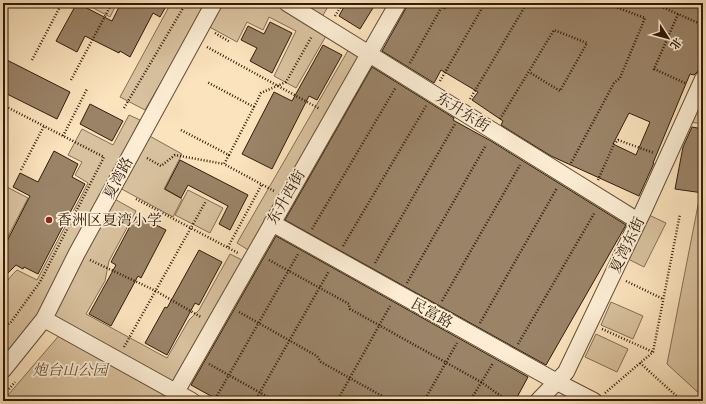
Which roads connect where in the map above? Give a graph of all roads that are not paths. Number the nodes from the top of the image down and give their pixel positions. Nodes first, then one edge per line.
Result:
1 (214, 3) edge
2 (287, 3) edge
3 (398, 3) edge
4 (369, 54) junction
5 (701, 84) edge
6 (638, 221) junction
7 (272, 223) junction
8 (44, 319) junction
9 (3, 370) edge
10 (556, 382) junction
11 (176, 392) junction
12 (598, 399) edge
13 (192, 401) edge
14 (538, 401) edge

1 - 8 street, 夏湾路
2 - 4 street, 东升东街
3 - 4 street, 东升西街
4 - 6 street, 东升东街
4 - 7 street, 东升西街
5 - 6 street, 夏湾东街
6 - 10 street, 夏湾东街
7 - 10 street, 民富路
7 - 11 street, 东升西街
8 - 9 street, 夏湾路
8 - 11 street
10 - 12 street, 民富路
10 - 14 street, 夏湾东街
11 - 13 street

